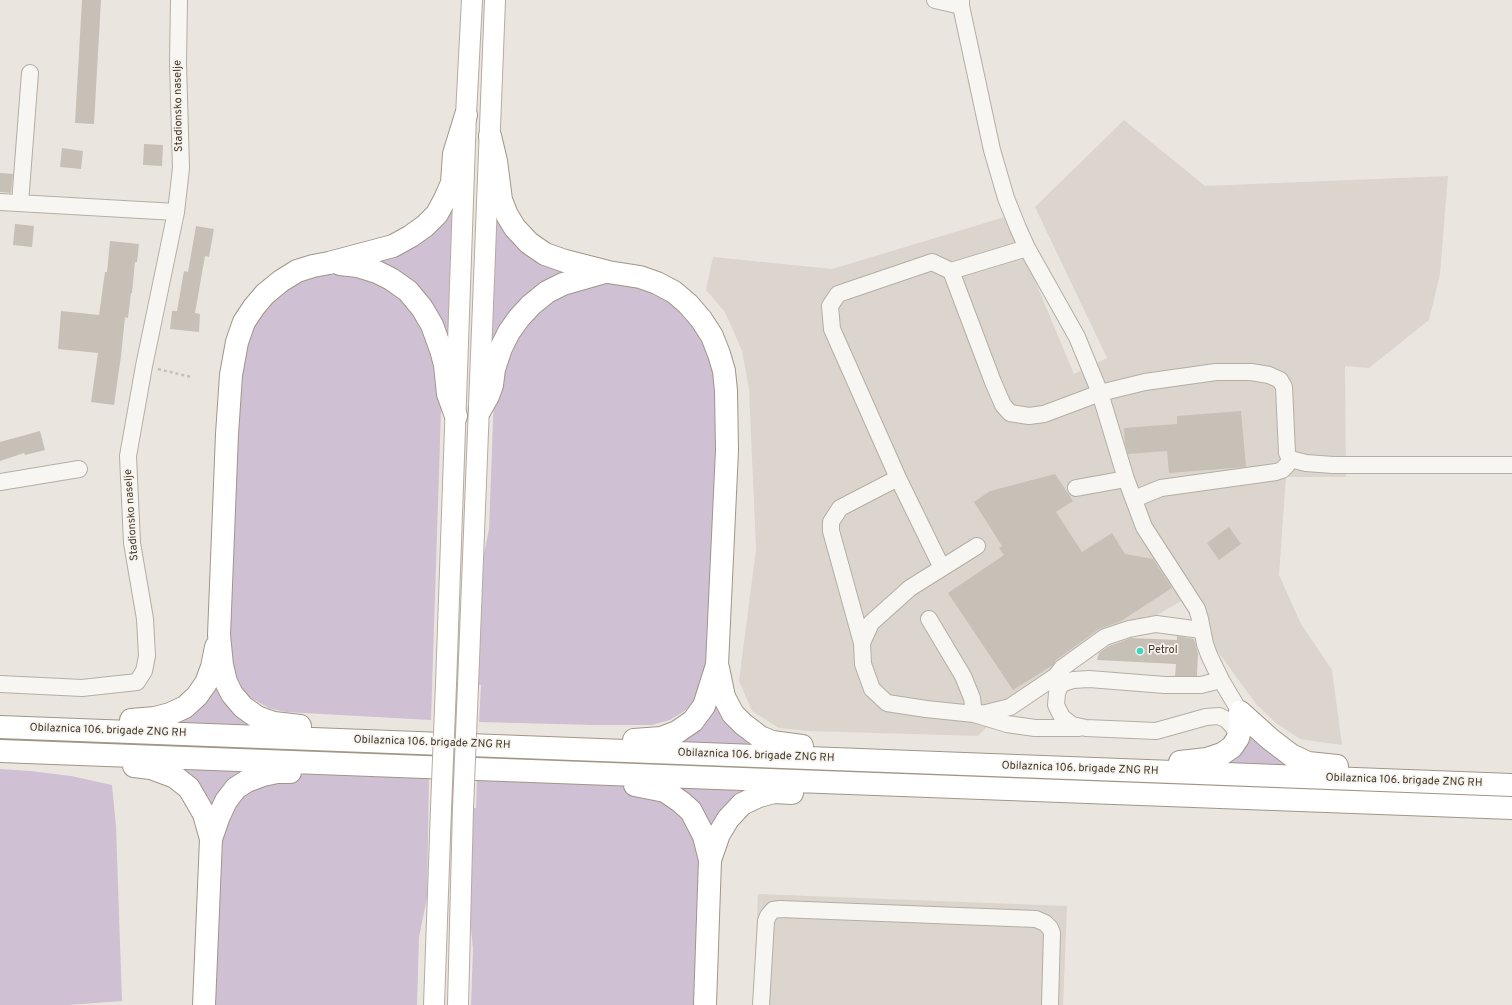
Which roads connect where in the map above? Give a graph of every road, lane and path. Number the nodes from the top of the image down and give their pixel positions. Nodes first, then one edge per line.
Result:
1 (179, 0) edge
2 (472, 0) edge
3 (495, 0) edge
4 (935, 0) edge
5 (961, 3) edge
6 (30, 73) dead end
7 (466, 115) junction
8 (490, 136) junction
9 (0, 202) edge
10 (20, 203) junction
11 (176, 212) junction
12 (1027, 248) junction
13 (329, 263) junction
14 (951, 271) junction
15 (608, 272) junction
16 (144, 366) junction
17 (192, 378) dead end
18 (1100, 393) junction
19 (480, 410) junction
20 (456, 416) junction
21 (1290, 459) junction
22 (1512, 465) edge
23 (79, 469) dead end
24 (898, 478) junction
25 (1126, 479) junction
26 (0, 482) edge
27 (1076, 488) dead end
28 (1134, 499) junction
29 (977, 546) dead end
30 (942, 568) junction
31 (929, 619) dead end
32 (1201, 630) junction
33 (219, 634) junction
34 (862, 643) junction
35 (717, 665) junction
36 (1058, 680) junction
37 (1221, 680) junction
38 (0, 684) edge
39 (1240, 712) junction
40 (974, 714) junction
41 (0, 727) edge
42 (1086, 728) junction
43 (79, 729) junction
44 (1238, 738) junction
45 (345, 740) junction
46 (588, 749) junction
47 (0, 751) edge
48 (81, 754) junction
49 (849, 760) junction
50 (341, 763) junction
51 (1117, 770) junction
52 (592, 773) junction
53 (1402, 781) junction
54 (846, 783) junction
55 (1512, 785) edge
56 (1512, 808) edge
57 (211, 839) junction
58 (710, 860) junction
59 (204, 1005) edge
60 (434, 1005) edge
61 (458, 1005) edge
62 (705, 1005) edge
63 (761, 1005) edge
64 (1050, 1005) edge

1 - 11 street, Stadionsko naselje
2 - 7 main road
3 - 8 main road
4 - 5 street
5 - 12 street
6 - 10 street
7 - 13 highway
7 - 20 main road
8 - 15 highway
8 - 19 main road
9 - 10 street
10 - 11 street
11 - 16 street, Stadionsko naselje
12 - 14 street
12 - 18 street
13 - 20 highway
13 - 33 highway
14 - 18 street
14 - 24 street
15 - 19 highway
15 - 35 highway
16 - 17 path
16 - 38 street, Stadionsko naselje
18 - 21 street
18 - 25 street
19 - 61 main road, bridge
20 - 60 main road, bridge
21 - 22 street
21 - 28 street
23 - 26 street
24 - 30 street
24 - 34 street
25 - 27 street
25 - 28 street
28 - 32 street
29 - 30 street
30 - 34 street
31 - 40 street
32 - 36 street
32 - 37 street
33 - 43 highway
33 - 45 highway
34 - 40 street
35 - 46 highway
35 - 49 highway
36 - 37 street
36 - 40 street
36 - 42 street
37 - 39 street
39 - 44 highway
39 - 53 highway
40 - 42 street
41 - 43 highway, Obilaznica 106. brigade ZNG RH
42 - 44 street
43 - 45 highway, Obilaznica 106. brigade ZNG RH
44 - 51 highway
45 - 46 highway, Obilaznica 106. brigade ZNG RH
46 - 49 highway, Obilaznica 106. brigade ZNG RH
47 - 48 highway, Obilaznica 106. brigade ZNG RH
48 - 50 highway, Obilaznica 106. brigade ZNG RH
48 - 57 highway
49 - 51 highway, Obilaznica 106. brigade ZNG RH
50 - 52 highway, Obilaznica 106. brigade ZNG RH
50 - 57 highway
51 - 53 highway, Obilaznica 106. brigade ZNG RH
52 - 54 highway, Obilaznica 106. brigade ZNG RH
52 - 58 highway
53 - 55 highway, Obilaznica 106. brigade ZNG RH
54 - 56 highway, Obilaznica 106. brigade ZNG RH
54 - 58 highway
57 - 59 highway
58 - 62 highway
63 - 64 street

